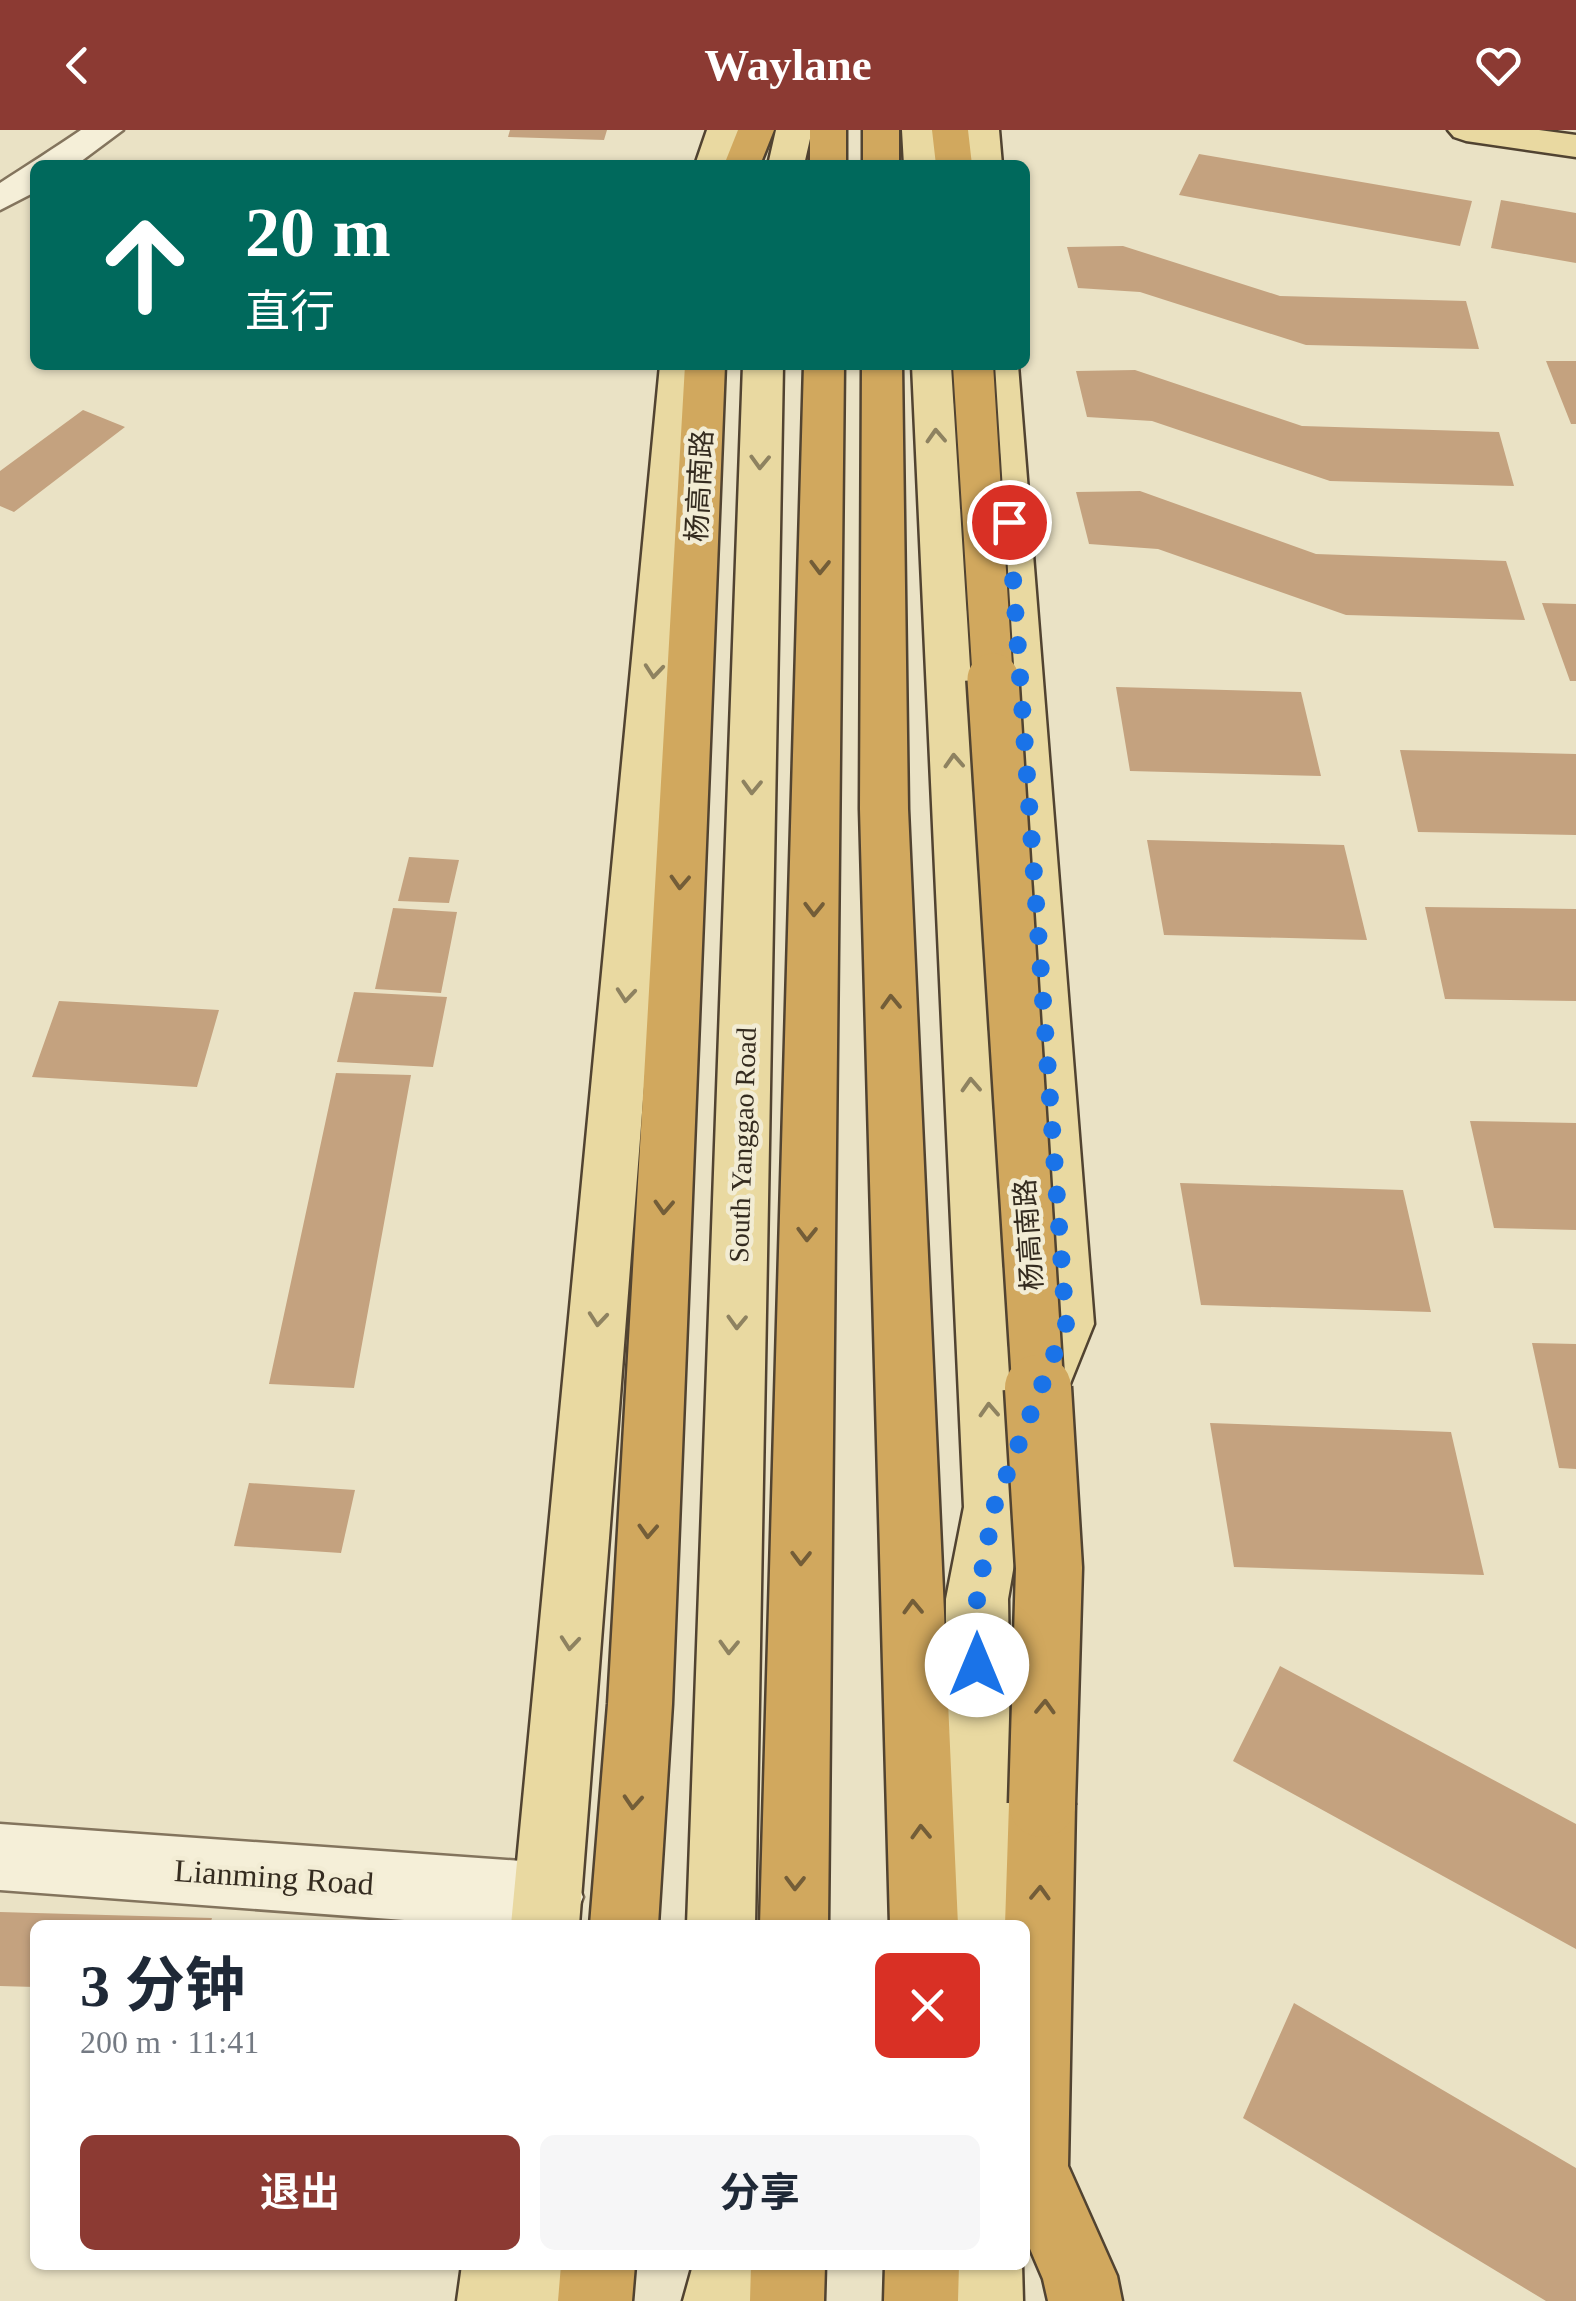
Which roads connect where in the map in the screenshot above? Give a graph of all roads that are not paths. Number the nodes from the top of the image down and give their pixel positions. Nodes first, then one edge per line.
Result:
1 (105, 130) edge
2 (725, 130) edge
3 (756, 130) edge
4 (794, 130) edge
5 (828, 130) edge
6 (881, 130) edge
7 (920, 130) edge
8 (950, 130) edge
9 (981, 130) edge
10 (1466, 130) edge
11 (1576, 146) edge
12 (60, 160) edge
13 (715, 160) edge
14 (744, 160) edge
15 (787, 160) edge
16 (828, 160) edge
17 (881, 160) edge
18 (922, 160) edge
19 (953, 160) edge
20 (984, 160) edge
21 (30, 179) edge
22 (0, 200) edge
23 (680, 370) edge
24 (705, 370) edge
25 (763, 370) edge
26 (824, 370) edge
27 (882, 370) edge
28 (932, 370) edge
29 (973, 370) edge
30 (998, 370) edge
31 (994, 1507) junction
32 (977, 1599) junction
33 (918, 1739) junction
34 (0, 1857) edge
35 (547, 1911) edge
36 (624, 1920) edge
37 (721, 1920) edge
38 (794, 1920) edge
39 (924, 1920) edge
40 (979, 1920) edge
41 (1030, 2109) edge
42 (1030, 2165) edge
43 (498, 2270) edge
44 (708, 2270) edge
45 (729, 2270) edge
46 (788, 2270) edge
47 (922, 2270) edge
48 (985, 2270) edge
49 (1082, 2288) edge
50 (494, 2301) edge
51 (706, 2301) edge
52 (720, 2301) edge
53 (788, 2301) edge
54 (921, 2301) edge
55 (986, 2301) edge

1 - 12 street
2 - 13 main road
3 - 14 highway
4 - 15 main road
5 - 16 highway
6 - 17 highway
7 - 18 main road
8 - 19 highway
9 - 20 main road
10 - 11 main road
21 - 22 street
23 -> 35 main road, 杨高南路
24 -> 36 highway, 杨高南路
25 -> 37 main road, South Yanggao Road
26 -> 38 highway
33 -> 27 highway, 杨高南路
31 -> 28 main road, 杨高南路
41 -> 29 highway, 杨高南路, bridge
30 - 31 main road
31 - 32 main road, 杨高南路
32 - 33 main road, 杨高南路
32 - 40 main road, 杨高南路
39 -> 33 highway, 杨高南路
34 - 35 street, Lianming Road
42 - 49 highway
43 - 50 main road
44 - 51 main road
45 - 52 main road
46 - 53 highway
47 - 54 highway
48 - 55 main road

